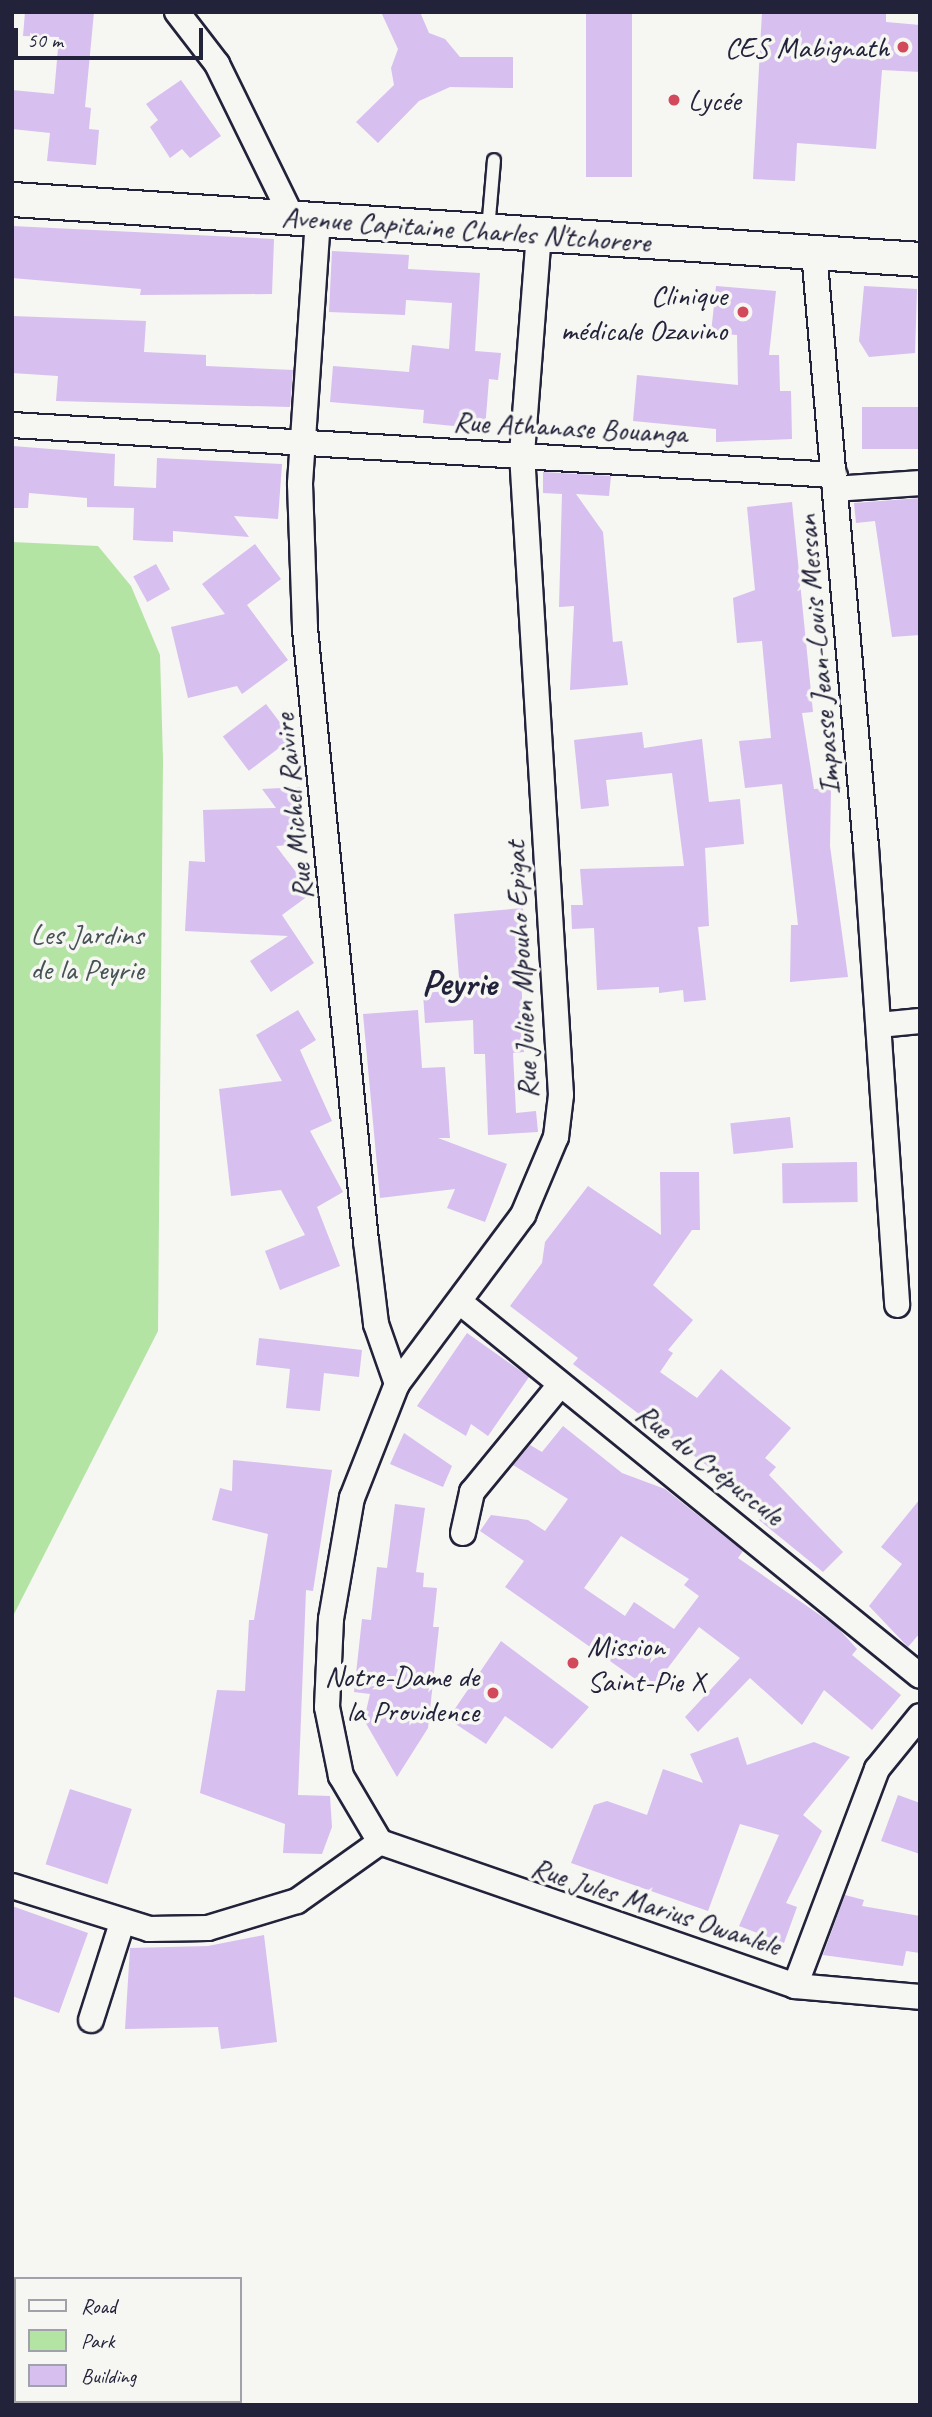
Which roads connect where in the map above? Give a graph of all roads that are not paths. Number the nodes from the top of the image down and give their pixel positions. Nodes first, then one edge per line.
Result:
1 (177, 12) edge
2 (494, 160) dead end
3 (12, 199) edge
4 (305, 218) junction
5 (488, 231) junction
6 (539, 234) junction
7 (814, 252) junction
8 (920, 259) edge
9 (12, 425) edge
10 (303, 444) junction
11 (522, 454) junction
12 (834, 482) junction
13 (920, 482) edge
14 (920, 1021) edge
15 (879, 1025) junction
16 (461, 1303) junction
17 (897, 1305) dead end
18 (397, 1384) junction
19 (560, 1385) junction
20 (463, 1533) dead end
21 (920, 1676) edge
22 (920, 1716) edge
23 (380, 1842) junction
24 (12, 1886) edge
25 (122, 1923) junction
26 (795, 1986) junction
27 (920, 1997) edge
28 (91, 2020) dead end

1 - 4 street
2 - 5 lane
3 - 4 main road, Avenue Capitaine Charles N'tchorere
4 - 5 main road, Avenue Capitaine Charles N'tchorere
4 - 10 street, Rue Michel Raivire
5 - 6 main road, Avenue Capitaine Charles N'tchorere
6 - 7 main road, Avenue Capitaine Charles N'tchorere
6 - 11 street, Rue Julien Mpouho Epigat
7 - 8 main road, Avenue Capitaine Charles N'tchorere
7 - 12 street, Impasse Jean-Louis Messan
9 - 10 street, Rue Athanase Bouanga
10 - 11 street, Rue Athanase Bouanga
10 - 18 street, Rue Michel Raivire
11 - 12 street, Rue Athanase Bouanga
11 - 16 street, Rue Julien Mpouho Epigat
12 - 13 street, Rue Athanase Bouanga
12 - 15 street, Impasse Jean-Louis Messan
14 - 15 street
15 - 17 street, Impasse Jean-Louis Messan
16 - 18 street, Rue Julien Mpouho Epigat
16 - 19 street, Rue du Crépuscule
18 - 23 street, Rue Julien Mpouho Epigat
19 - 20 street
19 - 21 street, Rue du Crépuscule
22 - 26 street
23 - 25 street
23 - 26 street, Rue Jules Marius Owanlele
24 - 25 street
25 - 28 street
26 - 27 street, Rue Jules Marius Owanlele

